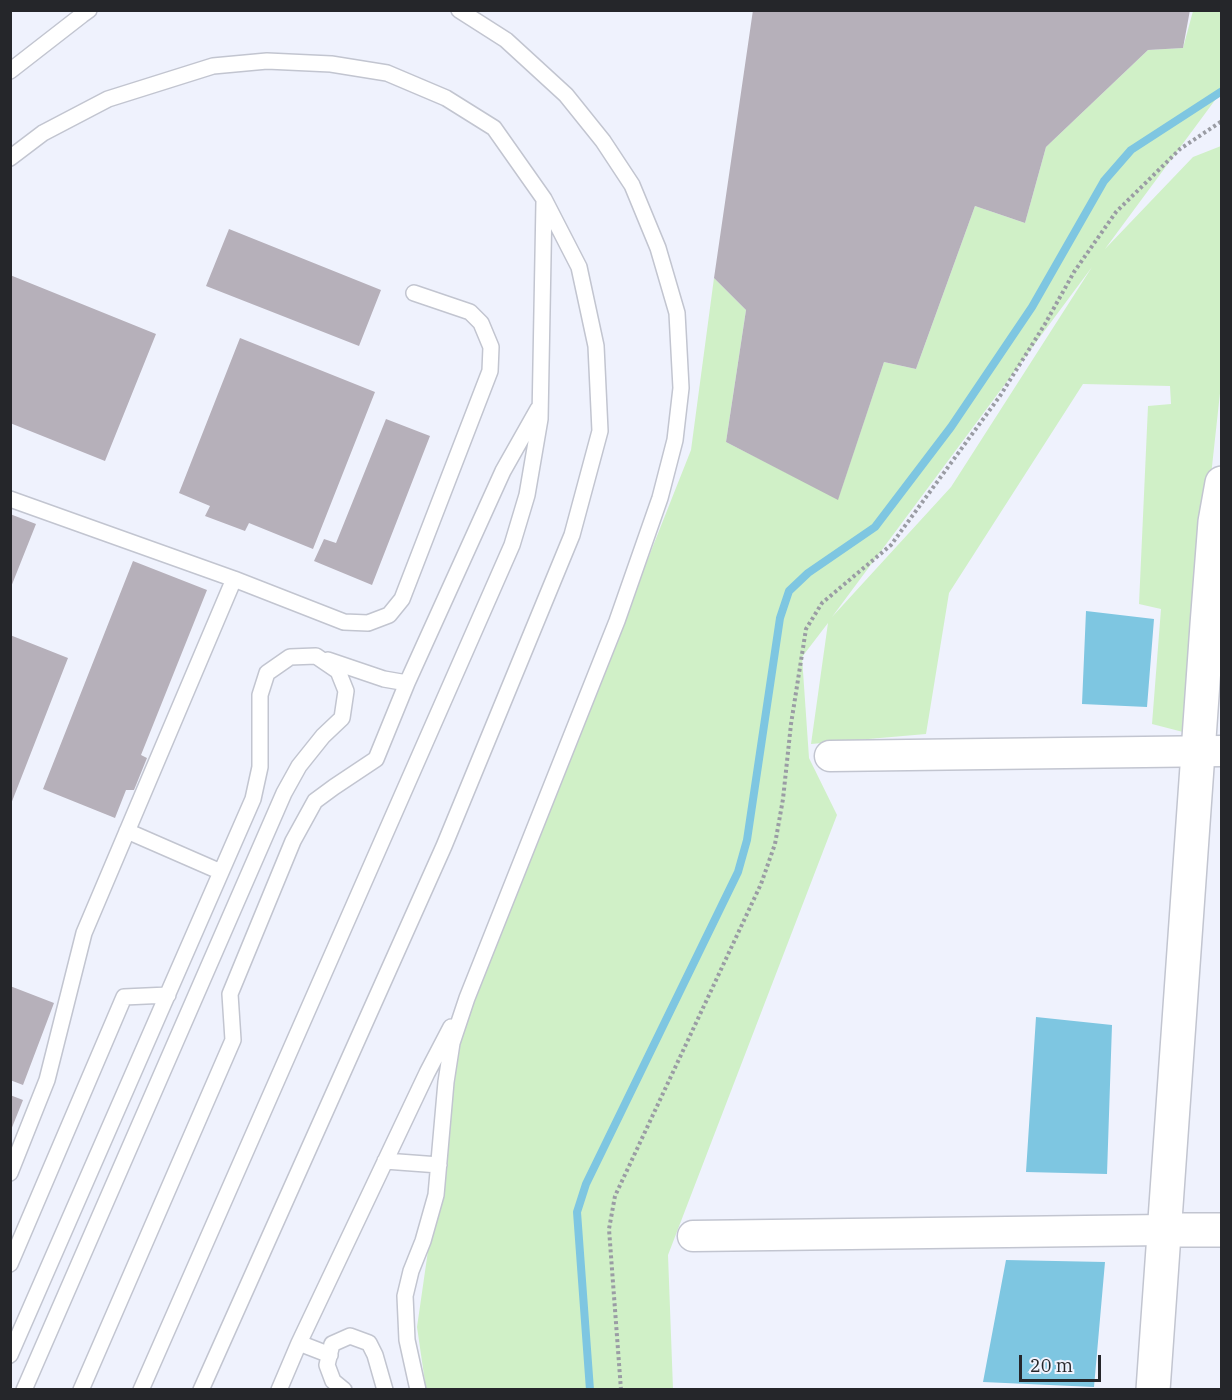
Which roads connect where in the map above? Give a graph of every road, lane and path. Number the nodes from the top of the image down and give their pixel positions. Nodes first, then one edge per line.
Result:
1 (89, 10) edge
2 (459, 10) edge
3 (10, 71) edge
4 (1221, 122) edge
5 (10, 158) edge
6 (544, 199) junction
7 (414, 293) dead end
8 (541, 402) junction
9 (1221, 483) edge
10 (10, 499) edge
11 (234, 579) junction
12 (316, 656) junction
13 (407, 683) junction
14 (1210, 751) edge
15 (830, 756) dead end
16 (127, 831) junction
17 (221, 872) junction
18 (469, 993) junction
19 (168, 995) junction
20 (385, 1161) junction
21 (439, 1165) junction
22 (10, 1173) edge
23 (1164, 1230) junction
24 (1221, 1230) edge
25 (693, 1236) dead end
26 (10, 1264) edge
27 (14, 1333) edge
28 (298, 1343) junction
29 (10, 1355) edge
30 (330, 1355) junction
31 (24, 1389) edge
32 (81, 1389) edge
33 (141, 1389) edge
34 (201, 1389) edge
35 (279, 1389) edge
36 (345, 1389) edge
37 (384, 1389) edge
38 (418, 1389) edge
39 (621, 1389) edge
40 (1153, 1389) edge

1 - 3 lane
2 - 18 lane
4 - 39 path
5 - 6 lane
6 - 8 lane
6 - 34 lane
7 - 11 lane
8 - 13 lane
8 - 33 lane
9 - 14 street
10 - 11 lane
11 - 16 lane
12 - 13 lane
12 - 17 lane
12 - 31 lane
13 - 32 lane
14 - 15 street
14 - 23 street
16 - 17 lane
16 - 22 lane
17 - 19 lane
18 - 20 lane
18 - 21 lane
19 - 26 lane
19 - 27 lane
20 - 21 lane
20 - 28 lane
21 - 38 lane
23 - 24 street
23 - 25 street
23 - 40 street
27 - 29 lane
28 - 30 lane
28 - 35 lane
30 - 36 lane
30 - 37 lane

